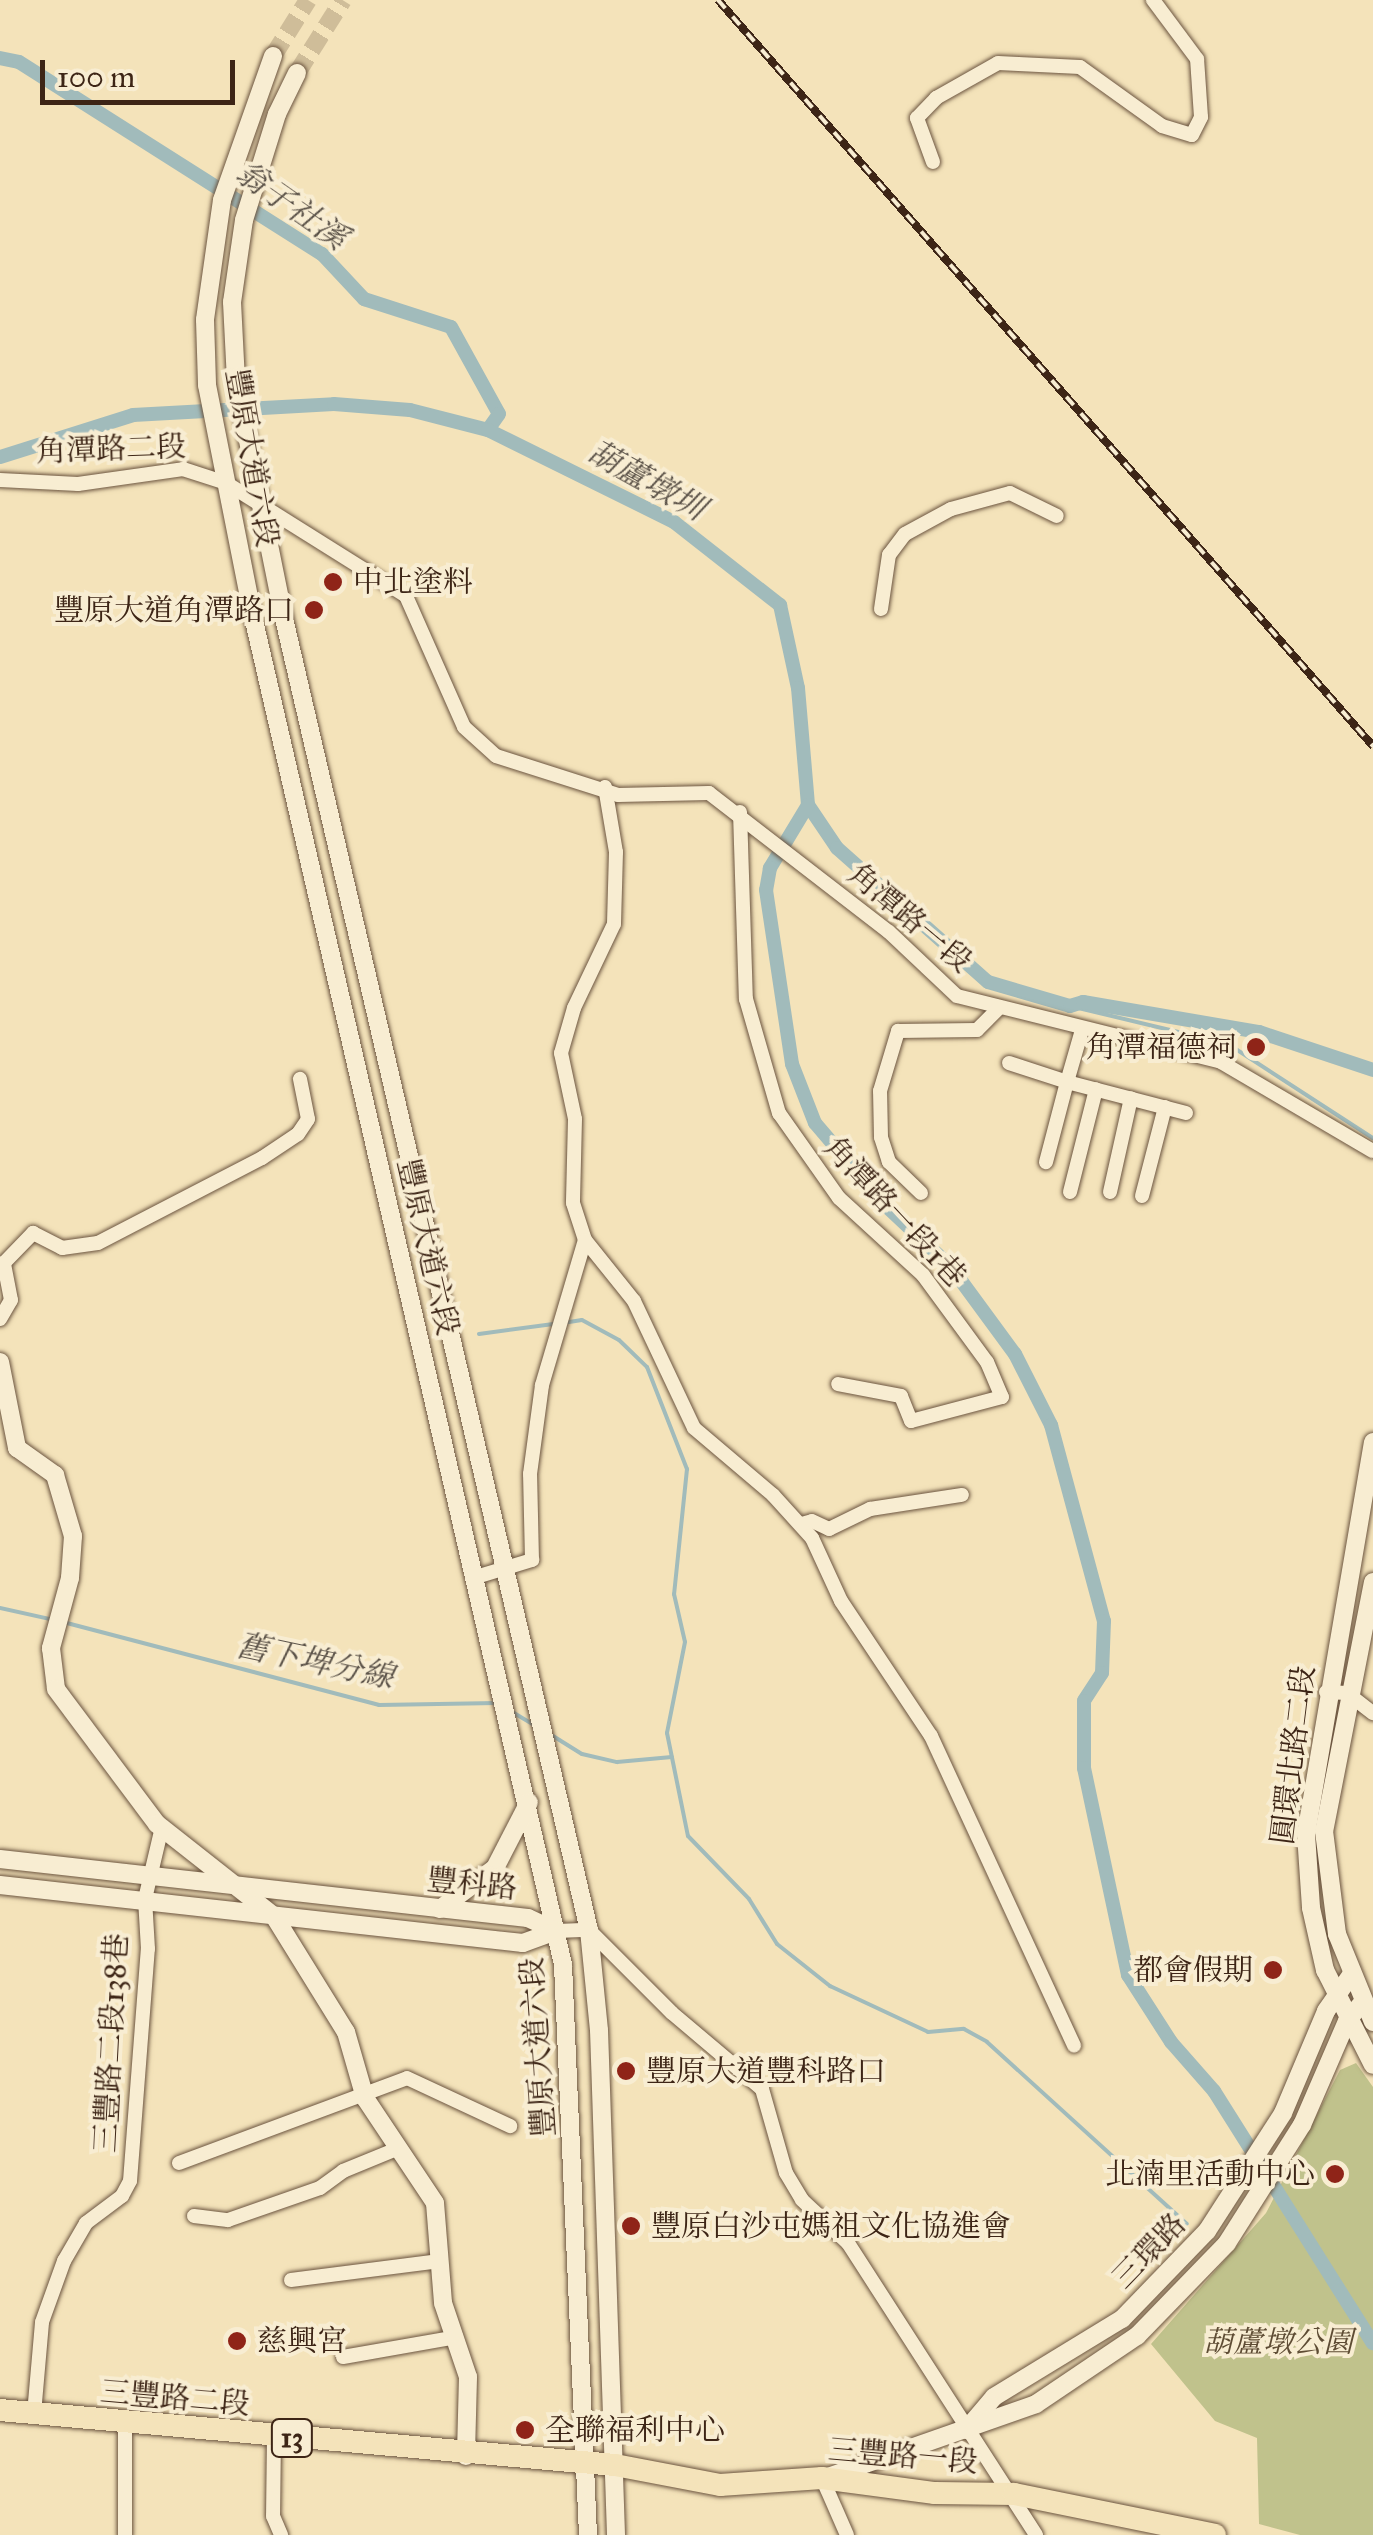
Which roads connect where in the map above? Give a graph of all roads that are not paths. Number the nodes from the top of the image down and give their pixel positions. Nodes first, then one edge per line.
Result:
1 (1153, 0) edge
2 (273, 56) tunnel mouth
3 (297, 72) tunnel mouth
4 (932, 162) dead end
5 (0, 480) edge
6 (226, 483) junction
7 (260, 508) junction
8 (1057, 516) dead end
9 (881, 609) dead end
10 (605, 787) junction
11 (744, 815) junction
12 (999, 1008) junction
13 (1082, 1030) junction
14 (1009, 1062) dead end
15 (300, 1079) dead end
16 (1067, 1082) junction
17 (1096, 1089) junction
18 (1131, 1098) junction
19 (1164, 1107) junction
20 (1186, 1113) dead end
21 (1373, 1151) edge
22 (1046, 1162) dead end
23 (1070, 1192) dead end
24 (1110, 1192) dead end
25 (921, 1193) dead end
26 (1142, 1196) dead end
27 (585, 1240) junction
28 (0, 1318) edge
29 (0, 1362) edge
30 (838, 1384) dead end
31 (1373, 1442) edge
32 (962, 1495) dead end
33 (802, 1524) junction
34 (503, 1571) junction
35 (476, 1577) junction
36 (1373, 1582) edge
37 (1326, 1692) junction
38 (1346, 1693) junction
39 (1373, 1713) edge
40 (529, 1801) junction
41 (162, 1827) junction
42 (0, 1859) edge
43 (148, 1873) junction
44 (238, 1882) junction
45 (0, 1885) edge
46 (145, 1899) junction
47 (438, 1910) junction
48 (274, 1916) junction
49 (589, 1930) junction
50 (556, 1931) junction
51 (1351, 1975) junction
52 (1334, 1996) junction
53 (1363, 2002) junction
54 (1347, 2021) junction
55 (1373, 2022) edge
56 (1074, 2046) dead end
57 (1373, 2065) edge
58 (364, 2098) junction
59 (510, 2126) dead end
60 (400, 2148) junction
61 (178, 2163) dead end
62 (194, 2216) dead end
63 (440, 2261) junction
64 (291, 2280) dead end
65 (1122, 2319) junction
66 (1136, 2336) junction
67 (456, 2337) junction
68 (342, 2357) dead end
69 (0, 2410) edge
70 (34, 2414) junction
71 (125, 2425) junction
72 (966, 2430) junction
73 (274, 2436) junction
74 (466, 2456) junction
75 (585, 2463) junction
76 (615, 2465) junction
77 (822, 2478) junction
78 (1014, 2494) junction
79 (125, 2535) edge
80 (281, 2535) edge
81 (588, 2535) edge
82 (616, 2535) edge
83 (848, 2535) edge
84 (1036, 2535) edge
85 (1214, 2535) edge

1 - 4 street
2 - 6 street, 豐原大道六段
3 - 7 street, 豐原大道六段
5 - 6 street, 角潭路二段
6 - 7 street, 角潭路二段
6 - 35 street, 豐原大道六段
7 - 10 street, 角潭路二段
7 - 34 street, 豐原大道六段
8 - 9 street
10 - 11 street, 角潭路二段
10 - 27 street
11 - 12 street, 角潭路一段
11 - 30 street, 角潭路一段1巷
12 - 13 street, 角潭路一段
12 - 25 street
13 - 16 street
13 - 21 street, 角潭路一段
14 - 16 street
15 - 28 street
16 - 17 street
16 - 22 street
17 - 18 street
17 - 23 street
18 - 19 street
18 - 24 street
19 - 20 street
19 - 26 street
27 - 33 street
27 - 34 street
29 - 41 street
31 - 37 street, 圓環北路二段
32 - 33 street
33 - 56 street
34 - 35 street
34 - 49 street, 豐原大道六段
35 - 40 street, 豐原大道六段
36 - 38 street, 圓環北路二段
37 - 38 street
37 - 52 street, 圓環北路二段
38 - 39 street
38 - 51 street, 圓環北路二段
40 - 47 street
40 - 50 street, 豐原大道六段
41 - 43 street, 三豐路二段138巷
41 - 44 street
42 - 43 street, 豐科路
43 - 44 street, 豐科路
43 - 46 street, 三豐路二段138巷
44 - 47 street, 豐科路
44 - 48 street
45 - 46 street, 豐科路
46 - 48 street, 豐科路
46 - 70 street, 三豐路二段138巷
47 - 50 street, 豐科路
48 - 50 street, 豐科路
48 - 58 street
49 - 50 street
49 - 72 street
49 - 76 street, 豐原大道六段
50 - 75 street, 豐原大道六段
51 - 52 street, 三環路
51 - 53 street, 圓環北路二段
52 - 54 street, 圓環北路二段
52 - 65 street, 三環路
53 - 54 street, 三環路
53 - 55 street, 圓環北路二段
54 - 57 street, 圓環北路二段
54 - 66 street, 三環路
58 - 59 street
58 - 60 street
58 - 61 street
60 - 62 street
60 - 63 street
63 - 64 street
63 - 67 street
65 - 66 street
65 - 72 street, 三環路
66 - 72 street, 三環路
67 - 68 street
67 - 74 street
69 - 70 main road, 三豐路二段 / 13
70 - 71 main road, 三豐路二段 / 13
71 - 73 main road, 三豐路二段 / 13
71 - 79 street
72 - 77 street, 三環路
72 - 78 street
73 - 74 main road, 三豐路二段 / 13
73 - 80 street
74 - 75 main road, 三豐路二段 / 13
75 - 76 main road, 三豐路一段 / 13
75 - 81 street, 豐原大道六段
76 - 77 main road, 三豐路一段 / 13
76 - 82 street, 豐原大道六段
77 - 78 main road, 三豐路一段 / 13
77 - 83 street
78 - 84 street
78 - 85 main road, 三豐路一段 / 13

